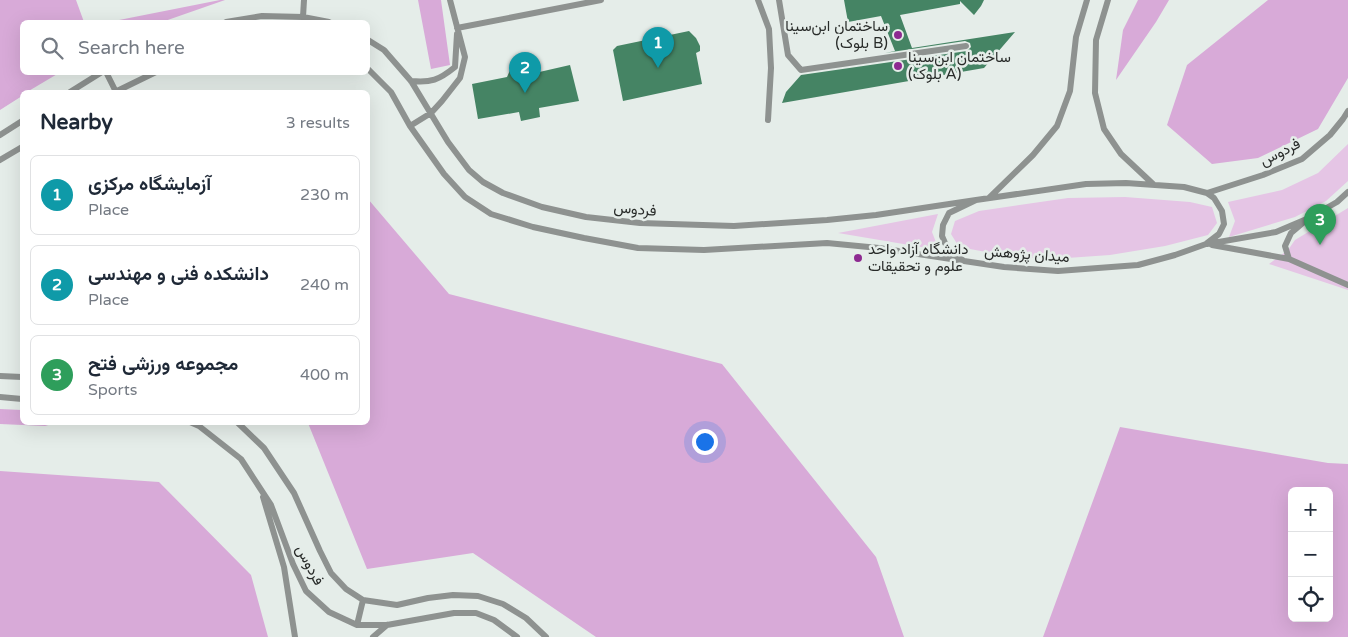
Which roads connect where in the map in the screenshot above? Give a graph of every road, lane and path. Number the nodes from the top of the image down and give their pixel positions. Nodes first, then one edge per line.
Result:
1 (304, 0) edge
2 (450, 0) edge
3 (598, 0) edge
4 (758, 0) edge
5 (779, 0) edge
6 (1087, 0) edge
7 (1108, 0) edge
8 (581, 2) edge
9 (303, 16) junction
10 (238, 20) edge
11 (320, 20) edge
12 (457, 28) junction
13 (370, 41) edge
14 (966, 46) dead end
15 (370, 71) edge
16 (97, 75) edge
17 (108, 75) edge
18 (150, 75) edge
19 (411, 81) junction
20 (73, 90) edge
21 (115, 90) edge
22 (120, 90) edge
23 (1348, 111) edge
24 (430, 113) junction
25 (768, 120) dead end
26 (20, 123) edge
27 (410, 126) junction
28 (0, 135) edge
29 (20, 148) edge
30 (0, 160) edge
31 (1153, 184) junction
32 (1348, 192) edge
33 (1207, 194) junction
34 (989, 198) junction
35 (976, 200) junction
36 (1309, 218) junction
37 (1206, 244) junction
38 (1289, 258) junction
39 (964, 261) junction
40 (1348, 284) edge
41 (0, 376) edge
42 (20, 377) edge
43 (0, 397) edge
44 (20, 399) edge
45 (197, 425) edge
46 (240, 425) edge
47 (260, 488) junction
48 (363, 600) junction
49 (357, 625) junction
50 (388, 625) junction
51 (295, 637) edge
52 (374, 637) edge
53 (517, 637) edge
54 (546, 637) edge

1 - 9 lane
2 - 12 lane
3 - 8 lane
4 - 25 lane
5 - 14 lane
6 - 34 lane
7 - 31 lane
8 - 12 lane
9 - 10 lane
9 - 11 lane
12 - 19 lane
12 - 24 lane
13 - 19 lane, فردوس
15 - 27 lane
16 - 20 lane
17 - 21 lane
18 - 22 lane
19 - 24 lane, فردوس
23 - 33 lane, فردوس
24 - 27 lane
24 - 35 lane, فردوس
26 - 28 lane
27 - 39 lane
29 - 30 lane
31 - 33 lane, میدان پژوهش
31 - 34 lane, میدان پژوهش
32 - 36 lane
33 - 37 lane, میدان پژوهش
34 - 35 lane, میدان پژوهش
35 - 39 lane, میدان پژوهش
36 - 37 lane
36 - 38 lane
37 - 38 lane
37 - 39 lane, میدان پژوهش
38 - 40 lane
41 - 42 lane
43 - 44 lane
45 - 47 lane, فردوس
46 - 48 lane, فردوس
47 - 49 lane, فردوس
47 - 51 lane
48 - 49 lane
48 - 54 lane, فردوس
49 - 50 lane, فردوس
50 - 52 lane
50 - 53 lane, فردوس

